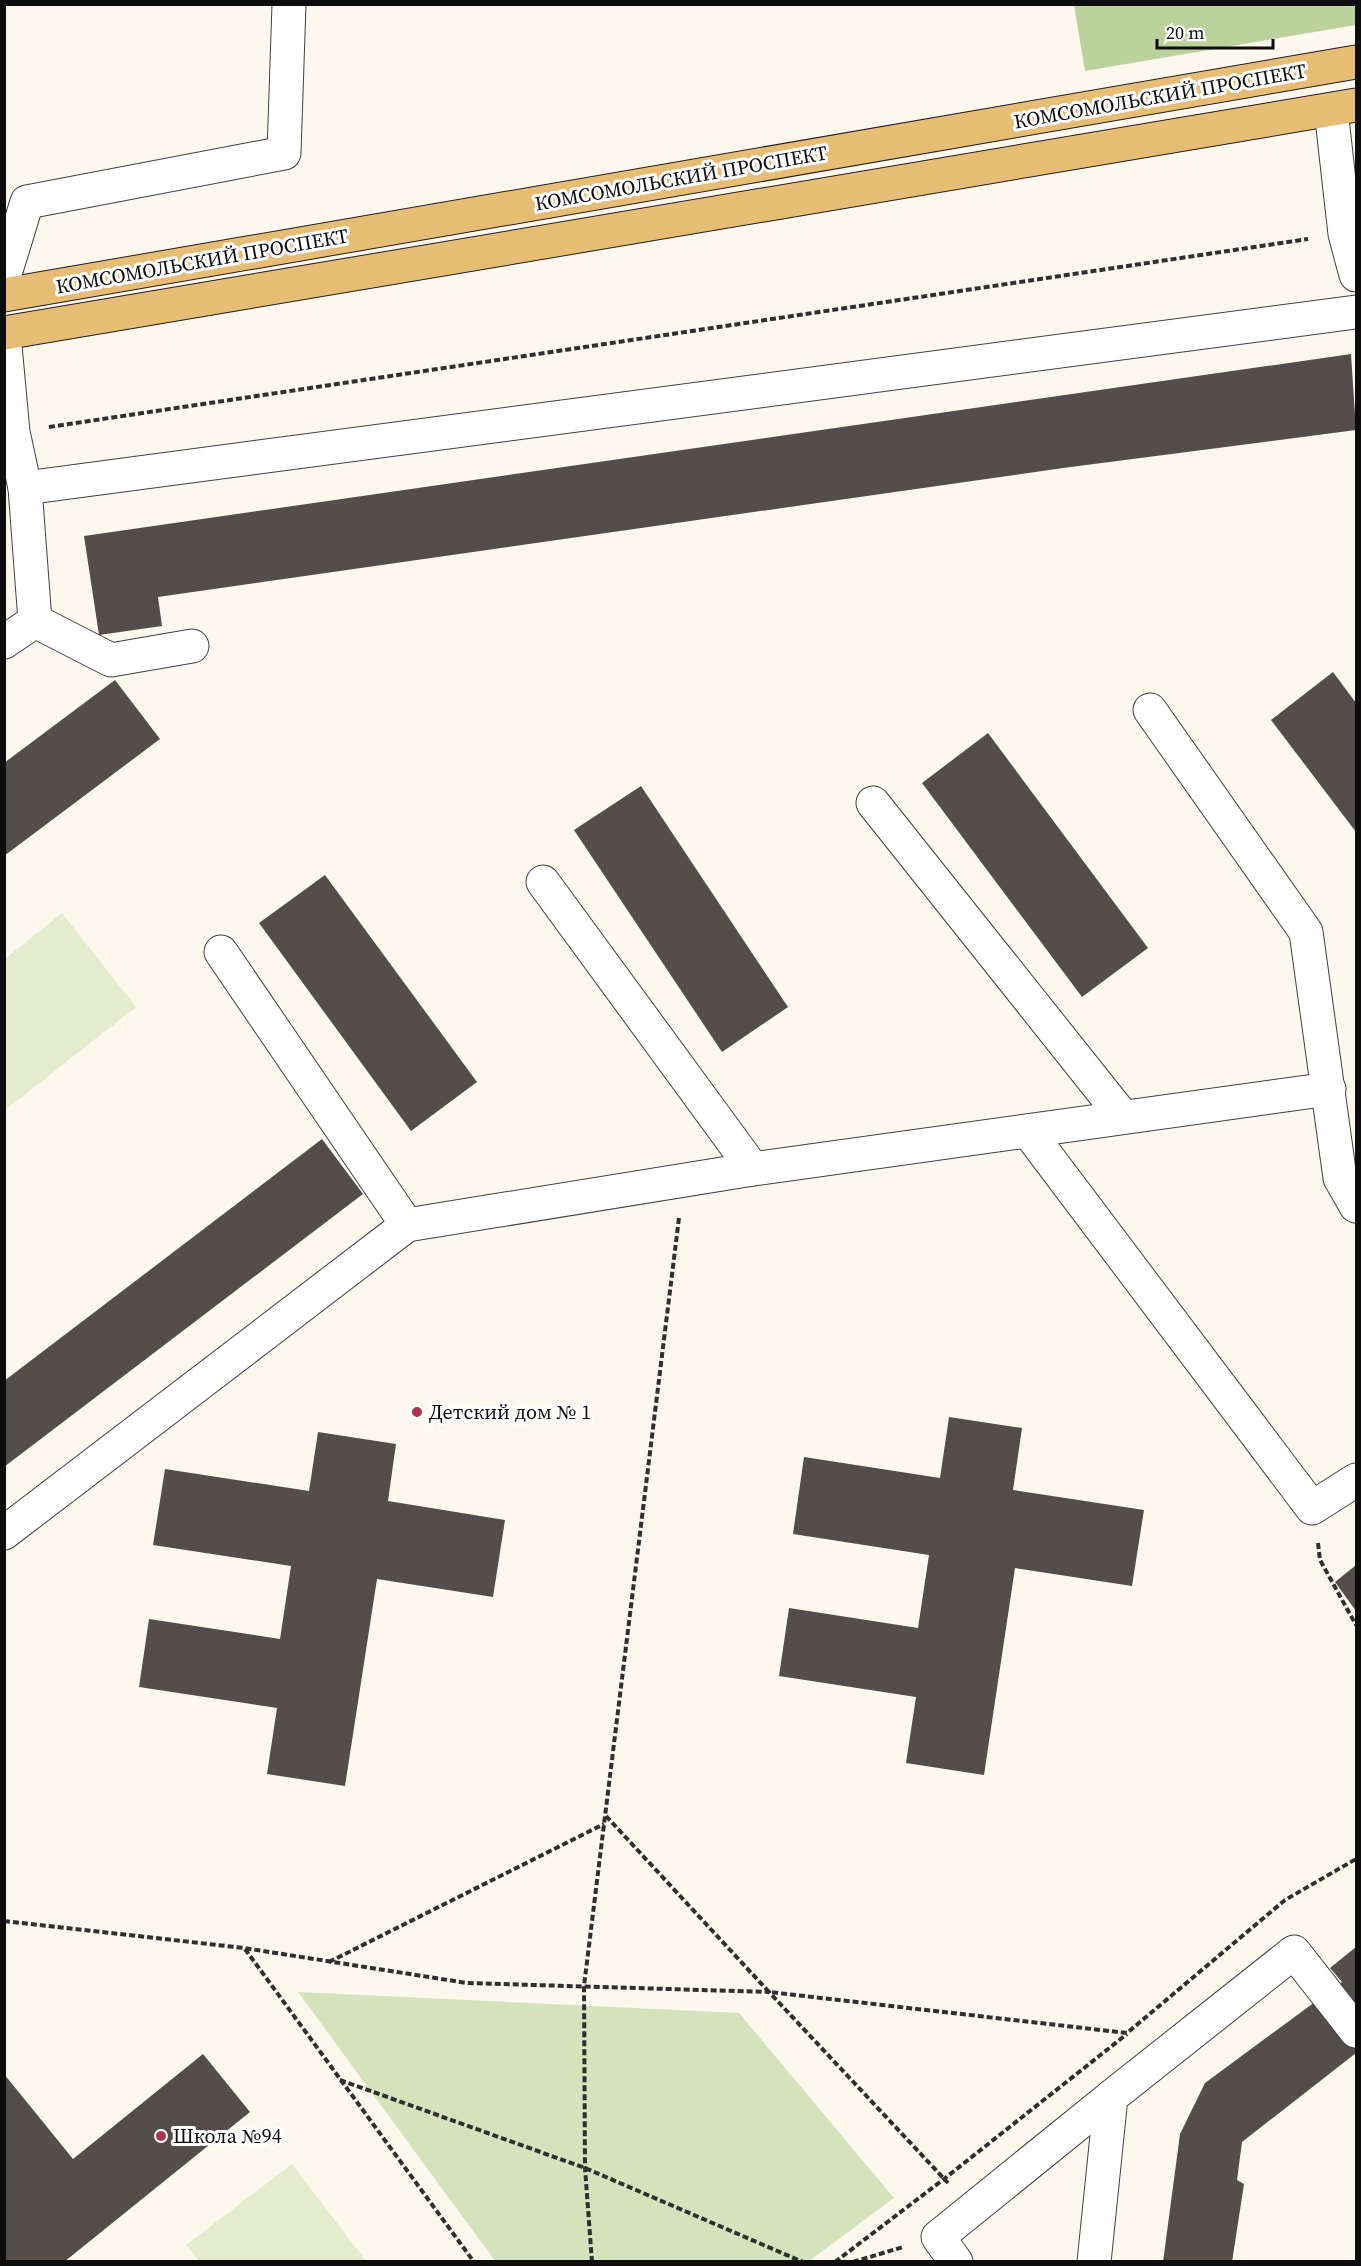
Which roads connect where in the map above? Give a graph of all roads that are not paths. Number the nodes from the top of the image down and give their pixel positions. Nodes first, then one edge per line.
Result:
1 (289, 4) edge
2 (1356, 62) edge
3 (1344, 108) edge
4 (1356, 275) edge
5 (4, 277) edge
6 (4, 295) edge
7 (1356, 312) edge
8 (4, 334) edge
9 (25, 488) junction
10 (35, 621) junction
11 (4, 642) edge
12 (192, 646) dead end
13 (1150, 710) dead end
14 (873, 803) dead end
15 (543, 882) dead end
16 (221, 952) dead end
17 (1329, 1089) junction
18 (1123, 1117) junction
19 (1028, 1131) junction
20 (753, 1169) junction
21 (1356, 1206) edge
22 (407, 1225) junction
23 (1356, 1480) edge
24 (4, 1533) edge
25 (1356, 2031) edge
26 (1111, 2097) junction
27 (947, 2249) edge
28 (1094, 2262) edge

1 - 5 lane
2 - 6 main road, КОМСОМОЛЬСКИЙ ПРОСПЕКТ
3 - 4 lane
3 - 8 main road, КОМСОМОЛЬСКИЙ ПРОСПЕКТ
7 - 9 lane
8 - 9 lane
9 - 10 lane
10 - 11 lane
10 - 12 lane
13 - 17 lane
14 - 18 lane
15 - 20 lane
16 - 22 lane
17 - 18 lane
17 - 21 lane
18 - 19 lane
19 - 20 lane
19 - 23 lane
20 - 22 lane
22 - 24 lane
25 - 26 lane
26 - 27 lane
26 - 28 lane

